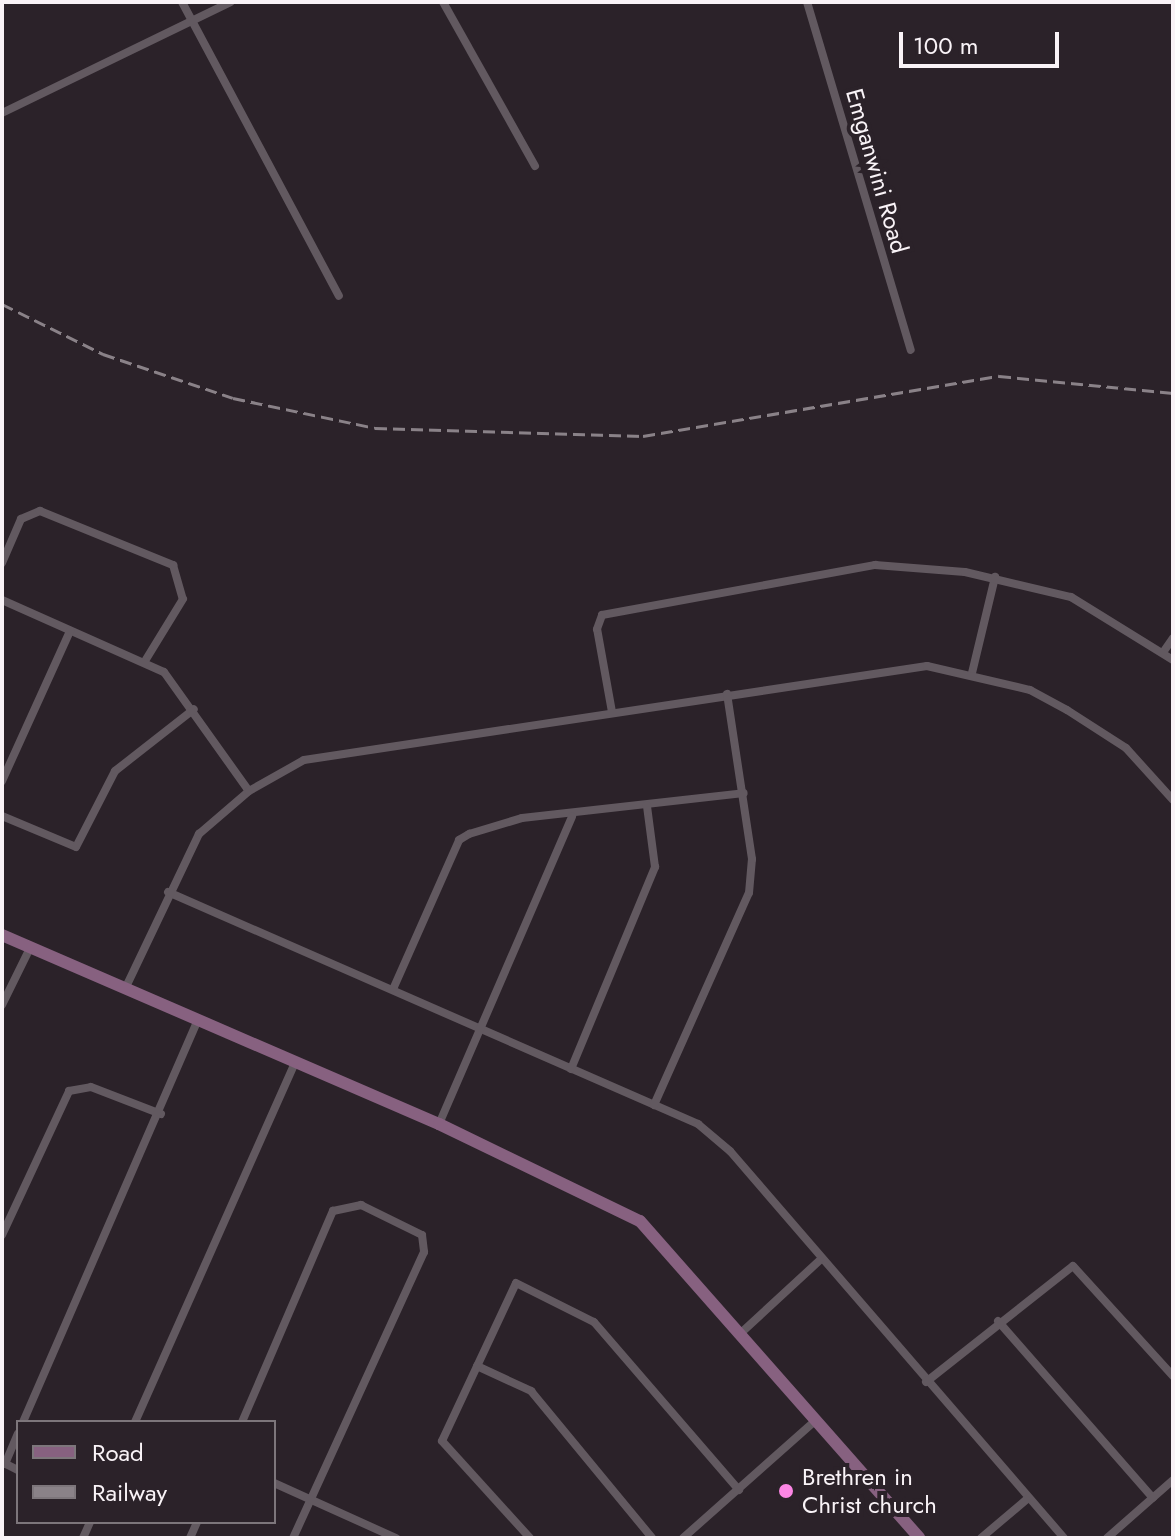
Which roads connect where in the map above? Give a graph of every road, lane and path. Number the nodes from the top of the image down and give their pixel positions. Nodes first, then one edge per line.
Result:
1 (182, 2) edge
2 (231, 2) edge
3 (443, 2) edge
4 (807, 2) edge
5 (192, 21) junction
6 (2, 113) edge
7 (535, 166) dead end
8 (339, 296) dead end
9 (911, 350) dead end
10 (2, 563) edge
11 (995, 577) junction
12 (2, 600) edge
13 (70, 631) junction
14 (1173, 638) edge
15 (1164, 651) junction
16 (1173, 660) edge
17 (145, 661) junction
18 (972, 673) junction
19 (727, 694) junction
20 (194, 709) junction
21 (612, 712) junction
22 (2, 781) edge
23 (249, 791) junction
24 (744, 793) junction
25 (1173, 800) edge
26 (647, 806) junction
27 (2, 816) edge
28 (572, 817) junction
29 (168, 892) junction
30 (2, 935) edge
31 (30, 948) junction
32 (394, 987) junction
33 (125, 989) junction
34 (2, 1005) edge
35 (198, 1020) junction
36 (483, 1028) junction
37 (295, 1062) junction
38 (571, 1069) junction
39 (654, 1105) junction
40 (161, 1114) junction
41 (439, 1124) junction
42 (2, 1235) edge
43 (820, 1260) junction
44 (998, 1321) junction
45 (742, 1332) junction
46 (477, 1366) junction
47 (1173, 1376) edge
48 (926, 1382) junction
49 (24, 1420) edge
50 (136, 1420) edge
51 (243, 1420) edge
52 (815, 1421) junction
53 (16, 1438) edge
54 (4, 1463) edge
55 (1173, 1480) edge
56 (276, 1484) edge
57 (739, 1490) junction
58 (1153, 1498) junction
59 (310, 1500) junction
60 (1026, 1500) junction
61 (293, 1538) edge
62 (396, 1538) edge
63 (530, 1538) edge
64 (652, 1538) edge
65 (683, 1538) edge
66 (919, 1538) edge
67 (981, 1538) edge
68 (1064, 1538) edge
69 (1107, 1538) edge

1 - 5 street
2 - 5 street
3 - 7 street
4 - 9 street, Emganwini Road
5 - 6 street
5 - 8 street
10 - 17 street
11 - 15 street
11 - 18 street
11 - 21 street
12 - 13 street
13 - 17 street
13 - 22 street
14 - 15 street
15 - 16 street
17 - 20 street
18 - 19 street
18 - 25 street
19 - 21 street
19 - 24 street
20 - 23 street
20 - 27 street
21 - 23 street
23 - 29 street
24 - 26 street
24 - 39 street
26 - 28 street
26 - 38 street
28 - 32 street
28 - 36 street
29 - 32 street
29 - 33 street
30 - 31 street
31 - 33 street
31 - 34 street
32 - 36 street
33 - 35 street
35 - 37 street
35 - 40 street
36 - 38 street
36 - 41 street
37 - 41 street
37 - 50 street
38 - 39 street
39 - 43 street
40 - 42 street
40 - 49 street
41 - 45 street
43 - 45 street
43 - 48 street
44 - 47 street
44 - 48 street
44 - 58 street
45 - 52 street
46 - 57 street
46 - 63 street
46 - 64 street
48 - 60 street
51 - 59 street
52 - 57 street
52 - 66 street
53 - 54 street
55 - 58 street
56 - 59 street
57 - 65 street
58 - 69 street
59 - 61 street
59 - 62 street
60 - 67 street
60 - 68 street

